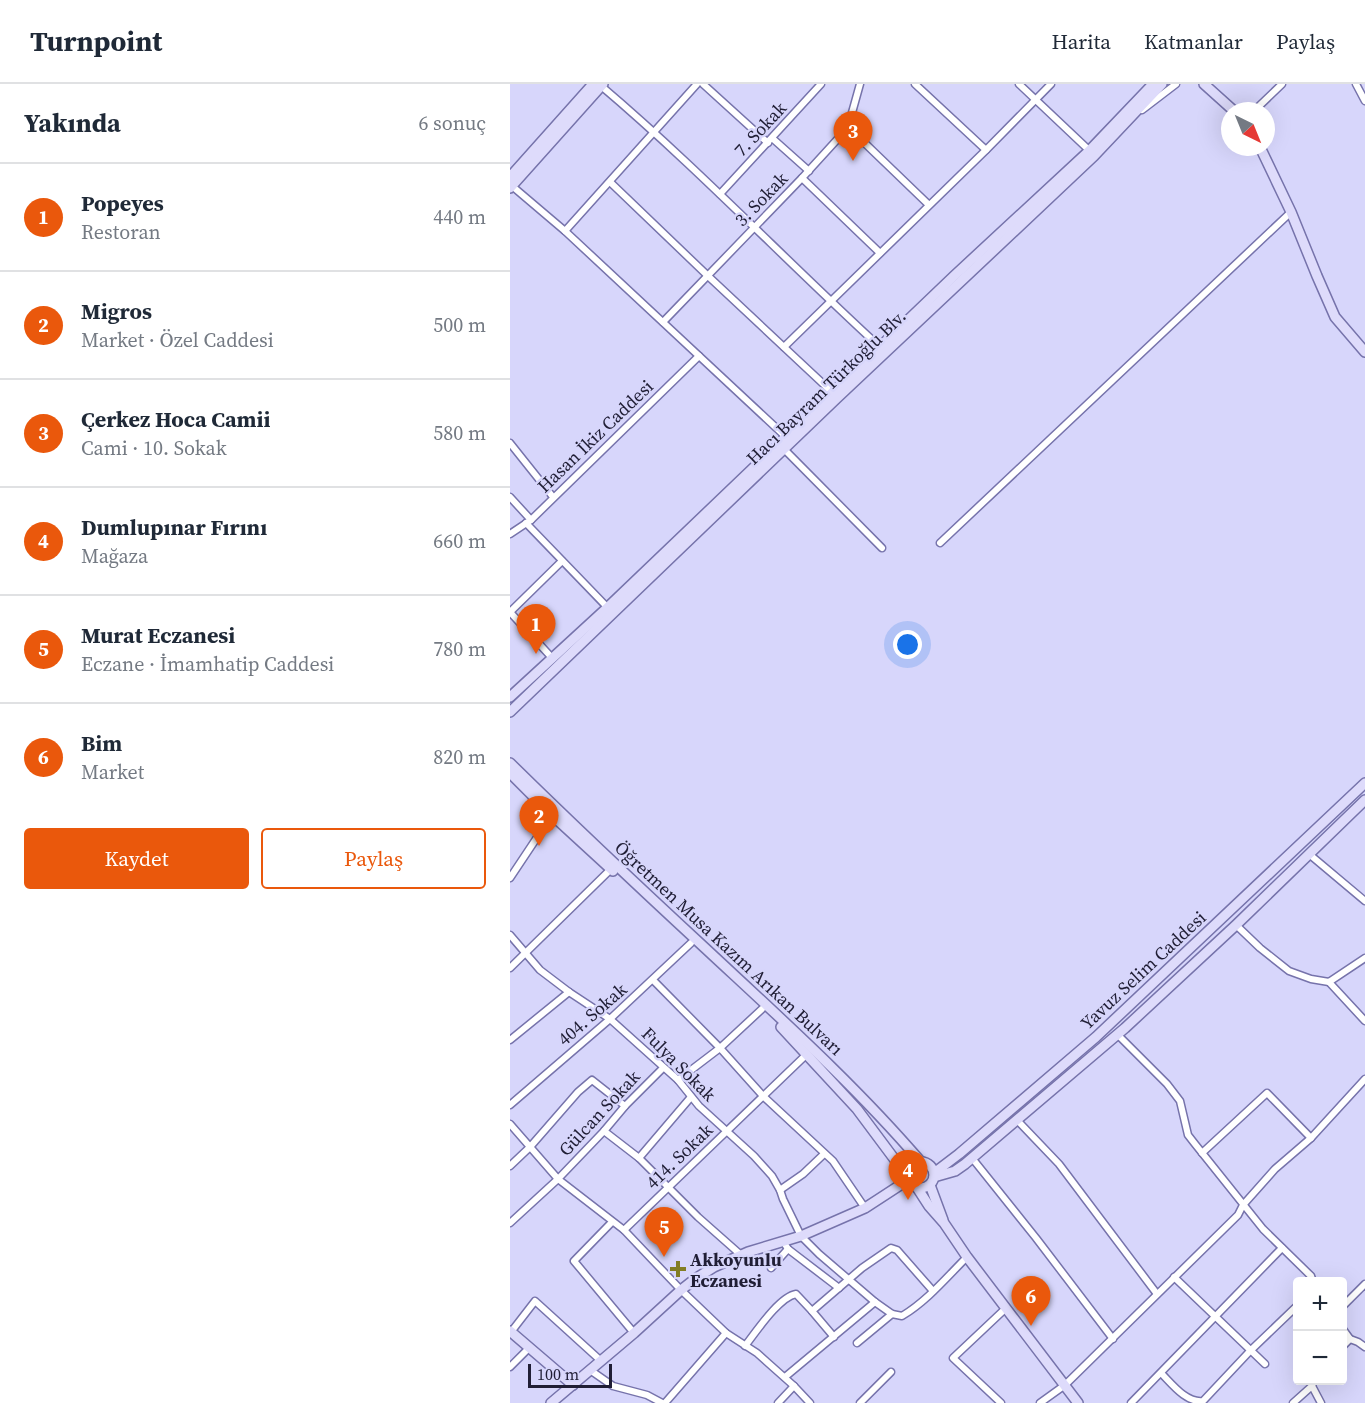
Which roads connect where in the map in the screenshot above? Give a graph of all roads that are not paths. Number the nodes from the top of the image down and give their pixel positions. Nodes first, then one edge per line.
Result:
1 (599, 84) edge
2 (697, 84) edge
3 (703, 84) edge
4 (821, 84) edge
5 (860, 84) edge
6 (915, 84) edge
7 (1019, 84) edge
8 (1051, 84) edge
9 (1153, 84) edge
10 (1162, 84) edge
11 (1176, 84) edge
12 (1204, 84) edge
13 (1282, 84) edge
14 (1356, 84) edge
15 (1036, 100) junction
16 (1365, 101) edge
17 (1224, 102) edge
18 (1263, 102) edge
19 (1123, 126) junction
20 (848, 127) junction
21 (655, 132) junction
22 (770, 140) junction
23 (986, 150) junction
24 (1092, 153) junction
25 (1264, 156) edge
26 (809, 171) junction
27 (802, 178) junction
28 (609, 182) junction
29 (511, 183) edge
30 (720, 194) junction
31 (929, 204) junction
32 (1292, 212) junction
33 (755, 227) junction
34 (565, 231) junction
35 (879, 253) junction
36 (708, 276) junction
37 (831, 302) junction
38 (663, 322) junction
39 (784, 347) junction
40 (880, 347) junction
41 (1365, 352) edge
42 (699, 356) junction
43 (832, 393) junction
44 (510, 443) edge
45 (783, 443) junction
46 (510, 497) edge
47 (552, 497) junction
48 (528, 522) junction
49 (510, 534) edge
50 (940, 543) dead end
51 (882, 548) dead end
52 (562, 561) junction
53 (610, 611) junction
54 (510, 612) edge
55 (553, 659) junction
56 (510, 697) edge
57 (510, 712) edge
58 (510, 763) edge
59 (510, 773) edge
60 (1365, 783) edge
61 (1365, 800) edge
62 (554, 811) junction
63 (1309, 854) junction
64 (611, 869) junction
65 (510, 876) edge
66 (1365, 901) edge
67 (1226, 915) junction
68 (1236, 925) junction
69 (510, 935) edge
70 (691, 944) junction
71 (526, 953) junction
72 (1365, 958) edge
73 (510, 968) edge
74 (653, 980) junction
75 (1329, 982) junction
76 (569, 992) junction
77 (764, 1007) junction
78 (610, 1019) junction
79 (1365, 1021) edge
80 (1118, 1035) junction
81 (510, 1040) edge
82 (720, 1048) junction
83 (807, 1054) junction
84 (663, 1068) junction
85 (1365, 1079) edge
86 (678, 1080) junction
87 (763, 1096) junction
88 (691, 1097) junction
89 (510, 1105) edge
90 (625, 1106) junction
91 (1017, 1120) junction
92 (510, 1124) edge
93 (604, 1131) junction
94 (727, 1131) junction
95 (1311, 1138) junction
96 (530, 1148) junction
97 (1202, 1153) junction
98 (824, 1154) junction
99 (639, 1158) junction
100 (972, 1158) junction
101 (921, 1162) junction
102 (510, 1166) edge
103 (908, 1178) junction
104 (933, 1178) junction
105 (558, 1179) junction
106 (669, 1187) junction
107 (918, 1189) junction
108 (780, 1190) junction
109 (1243, 1205) junction
110 (865, 1208) junction
111 (612, 1222) junction
112 (510, 1223) edge
113 (944, 1223) junction
114 (624, 1230) junction
115 (801, 1236) junction
116 (786, 1245) junction
117 (1282, 1248) junction
118 (741, 1255) junction
119 (967, 1257) junction
120 (771, 1268) dead end
121 (1174, 1277) junction
122 (1311, 1277) edge
123 (850, 1279) junction
124 (1365, 1284) edge
125 (839, 1288) junction
126 (681, 1290) junction
127 (933, 1291) junction
128 (1157, 1294) junction
129 (875, 1302) junction
130 (1347, 1302) edge
131 (1005, 1309) junction
132 (1293, 1310) edge
133 (812, 1311) junction
134 (892, 1314) junction
135 (1214, 1317) junction
136 (510, 1331) edge
137 (1344, 1331) edge
138 (634, 1333) junction
139 (726, 1333) junction
140 (834, 1337) junction
141 (1113, 1339) junction
142 (1350, 1340) junction
143 (1347, 1343) edge
144 (857, 1344) dead end
145 (745, 1346) junction
146 (1365, 1347) edge
147 (529, 1348) junction
148 (1250, 1351) junction
149 (600, 1360) junction
150 (1265, 1364) dead end
151 (510, 1367) edge
152 (590, 1370) junction
153 (891, 1372) dead end
154 (1161, 1373) junction
155 (785, 1377) junction
156 (573, 1384) junction
157 (1065, 1385) junction
158 (1311, 1385) edge
159 (1314, 1385) edge
160 (794, 1386) junction
161 (1207, 1401) edge
162 (551, 1403) edge
163 (664, 1403) edge
164 (777, 1403) edge
165 (810, 1403) edge
166 (860, 1403) edge
167 (1001, 1403) edge
168 (1041, 1403) edge
169 (1078, 1403) edge
170 (1131, 1403) edge
171 (1293, 1403) edge
172 (1321, 1403) edge

1 - 21 street
1 - 29 street
2 - 21 street
3 - 22 street
4 - 22 street, 7. Sokak
5 - 20 street, 3. Sokak
6 - 23 street
7 - 15 street
8 - 15 street
9 - 24 street, Hacı Bayram Türkoğlu Blv.
10 - 19 street, Hacı Bayram Türkoğlu Blv.
11 - 19 street
12 - 17 street
13 - 18 street
14 - 16 street
15 - 23 street
15 - 24 street
19 - 24 street, Hacı Bayram Türkoğlu Blv.
20 - 26 street, 3. Sokak
20 - 31 street
21 - 28 street
21 - 30 street
22 - 26 street
22 - 30 street, 7. Sokak
23 - 31 street
24 - 40 street, Hacı Bayram Türkoğlu Blv.
24 - 45 street, Hacı Bayram Türkoğlu Blv.
25 - 32 street
26 - 27 street, 3. Sokak
27 - 33 street, 3. Sokak
27 - 35 street
28 - 34 street
28 - 36 street
29 - 34 street
30 - 33 street
31 - 35 street
32 - 41 street
32 - 50 street
33 - 36 street, 3. Sokak
33 - 37 street
34 - 38 street
35 - 37 street
36 - 38 street, 3. Sokak
36 - 39 street
37 - 39 street
37 - 40 street
38 - 42 street
39 - 43 street
40 - 43 street, Hacı Bayram Türkoğlu Blv.
42 - 45 street
42 - 47 street, Hasan İkiz Caddesi
43 - 45 street, Hacı Bayram Türkoğlu Blv.
44 - 47 street
45 - 51 street
45 - 53 street, Hacı Bayram Türkoğlu Blv.
46 - 48 street
47 - 48 street, Hasan İkiz Caddesi
48 - 49 street, Hasan İkiz Caddesi
48 - 52 street
52 - 53 street
52 - 54 street
53 - 55 street, Hacı Bayram Türkoğlu Blv.
53 - 57 street, Hacı Bayram Türkoğlu Blv.
54 - 55 street
55 - 56 street, Hacı Bayram Türkoğlu Blv.
58 - 62 street, Öğretmen Musa Kazım Arıkan Bulvarı
59 - 62 street, Öğretmen Musa Kazım Arıkan Bulvarı
60 - 67 street, Yavuz Selim Caddesi
61 - 63 street, Yavuz Selim Caddesi
62 - 64 street, Öğretmen Musa Kazım Arıkan Bulvarı
62 - 65 street
62 - 77 street, Öğretmen Musa Kazım Arıkan Bulvarı
63 - 66 street
63 - 68 street, Yavuz Selim Caddesi
64 - 70 street, Öğretmen Musa Kazım Arıkan Bulvarı
64 - 71 street
67 - 68 street
67 - 104 street, Yavuz Selim Caddesi
68 - 75 street
68 - 80 street, Yavuz Selim Caddesi
69 - 71 street, Fulya Sokak
70 - 74 street, 404. Sokak
70 - 77 street, Öğretmen Musa Kazım Arıkan Bulvarı
71 - 73 street
71 - 76 street, Fulya Sokak
72 - 75 street
74 - 78 street, 404. Sokak
74 - 82 street
75 - 79 street
76 - 78 street, Fulya Sokak
76 - 81 street
77 - 82 street
77 - 83 street, Öğretmen Musa Kazım Arıkan Bulvarı
77 - 101 street, Öğretmen Musa Kazım Arıkan Bulvarı
78 - 84 street, Fulya Sokak
78 - 89 street, 404. Sokak
80 - 91 street, Yavuz Selim Caddesi
80 - 97 street
82 - 86 street
82 - 87 street
83 - 87 street, 414. Sokak
83 - 103 street, Öğretmen Musa Kazım Arıkan Bulvarı
84 - 86 street, Fulya Sokak
84 - 90 street, Gülcan Sokak
85 - 95 street
86 - 88 street, Fulya Sokak
87 - 94 street, 414. Sokak
87 - 98 street
88 - 94 street, Fulya Sokak
88 - 99 street
90 - 93 street, Gülcan Sokak
90 - 96 street
91 - 100 street, Yavuz Selim Caddesi
91 - 128 street
92 - 96 street
93 - 99 street
93 - 105 street, Gülcan Sokak
94 - 106 street, 414. Sokak
94 - 108 street, Fulya Sokak
95 - 97 street
95 - 109 street
96 - 102 street
96 - 105 street
97 - 109 street
98 - 108 street
98 - 110 street
99 - 106 street
100 - 104 street, Yavuz Selim Caddesi
100 - 141 street
101 - 103 street
101 - 104 street
103 - 107 street
103 - 110 street
104 - 107 street
104 - 113 street
105 - 111 street
105 - 112 street, Gülcan Sokak
106 - 114 street, 414. Sokak
106 - 118 street
107 - 113 street
108 - 115 street, Fulya Sokak
109 - 117 street
109 - 121 street
110 - 115 street
111 - 114 street
111 - 138 street
113 - 119 street
114 - 126 street
115 - 116 street
115 - 123 street, Fulya Sokak
116 - 118 street
116 - 120 street
116 - 125 street
117 - 122 street
117 - 135 street
118 - 126 street
119 - 127 street
119 - 131 street
121 - 128 street
121 - 135 street
123 - 125 street
123 - 127 street
123 - 129 street, Fulya Sokak
124 - 130 street
125 - 133 street
126 - 138 street
126 - 139 street
127 - 134 street
128 - 141 street
129 - 134 street, Fulya Sokak
129 - 140 street
131 - 157 street
131 - 167 street
132 - 148 street
133 - 140 street
133 - 145 street
134 - 144 street
135 - 148 street
135 - 154 street
136 - 147 street
136 - 149 street
137 - 142 street
138 - 149 street
139 - 145 street
139 - 163 street
140 - 155 street
141 - 157 street
142 - 143 street
142 - 146 street
145 - 155 street
147 - 151 street
147 - 156 street
148 - 150 street
148 - 161 street
149 - 152 street
152 - 156 street
152 - 163 street
153 - 166 street
154 - 161 street
154 - 170 street
155 - 160 street
156 - 162 street
157 - 168 street
157 - 169 street
158 - 171 street
159 - 172 street
160 - 164 street
160 - 165 street

